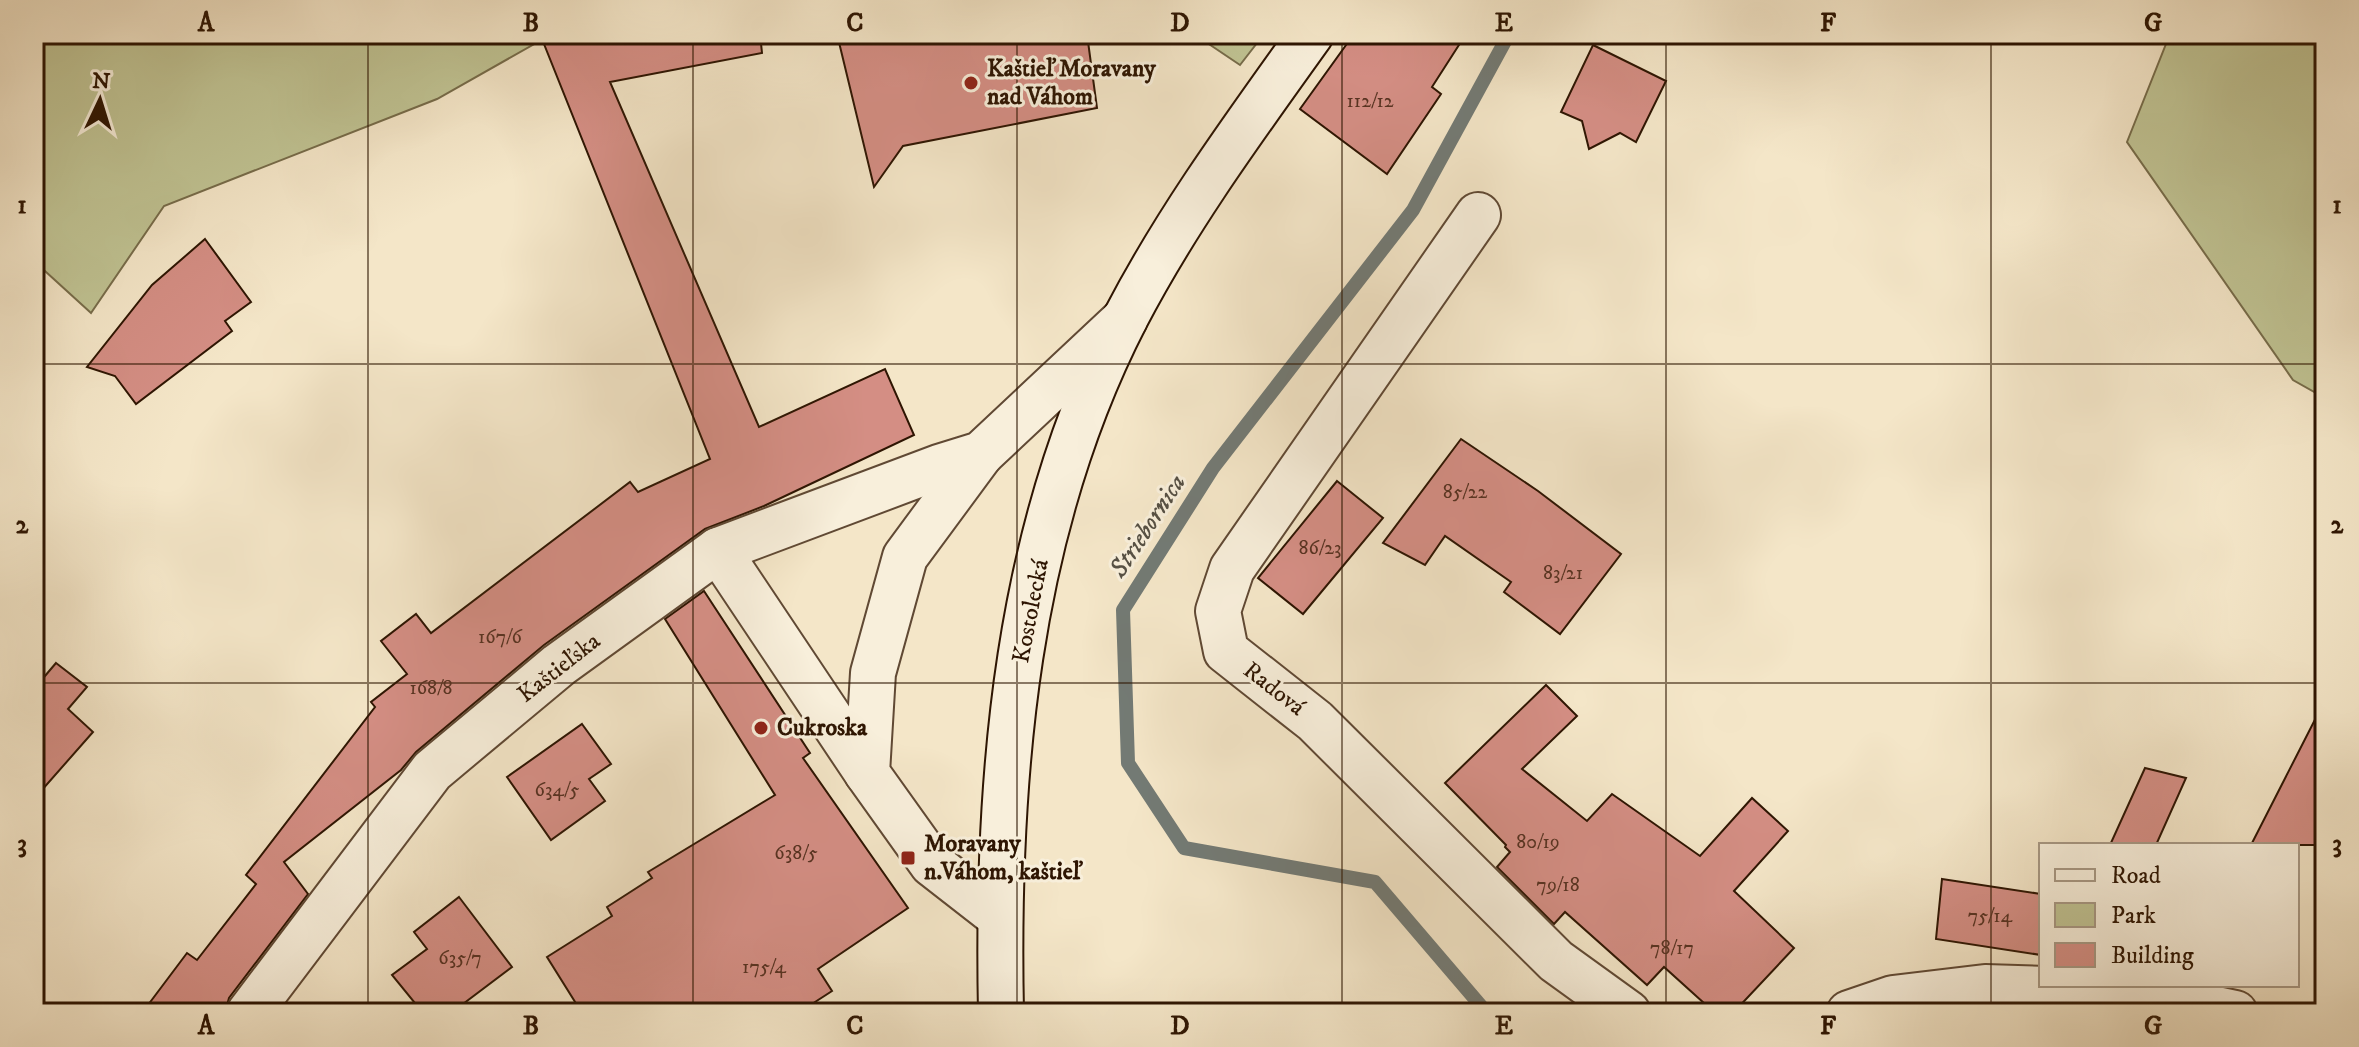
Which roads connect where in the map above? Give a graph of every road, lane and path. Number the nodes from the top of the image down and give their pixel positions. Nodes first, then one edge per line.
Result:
1 (1311, 34) edge
2 (1478, 215) dead end
3 (1125, 319) junction
4 (981, 454) junction
5 (718, 550) junction
6 (867, 773) junction
7 (1000, 917) junction
8 (249, 1013) edge
9 (1001, 1013) edge
10 (1628, 1013) edge
11 (1849, 1013) edge
12 (2235, 1013) edge

1 - 3 street, Kostolecká
2 - 10 street, Radová
3 - 4 street, Kostolecká
3 - 7 street, Kostolecká
4 - 5 street, Kostolecká
4 - 6 street, Kostolecká
5 - 6 street
5 - 8 street, Kaštieľska
6 - 7 street
7 - 9 street, Kostolecká
11 - 12 street

